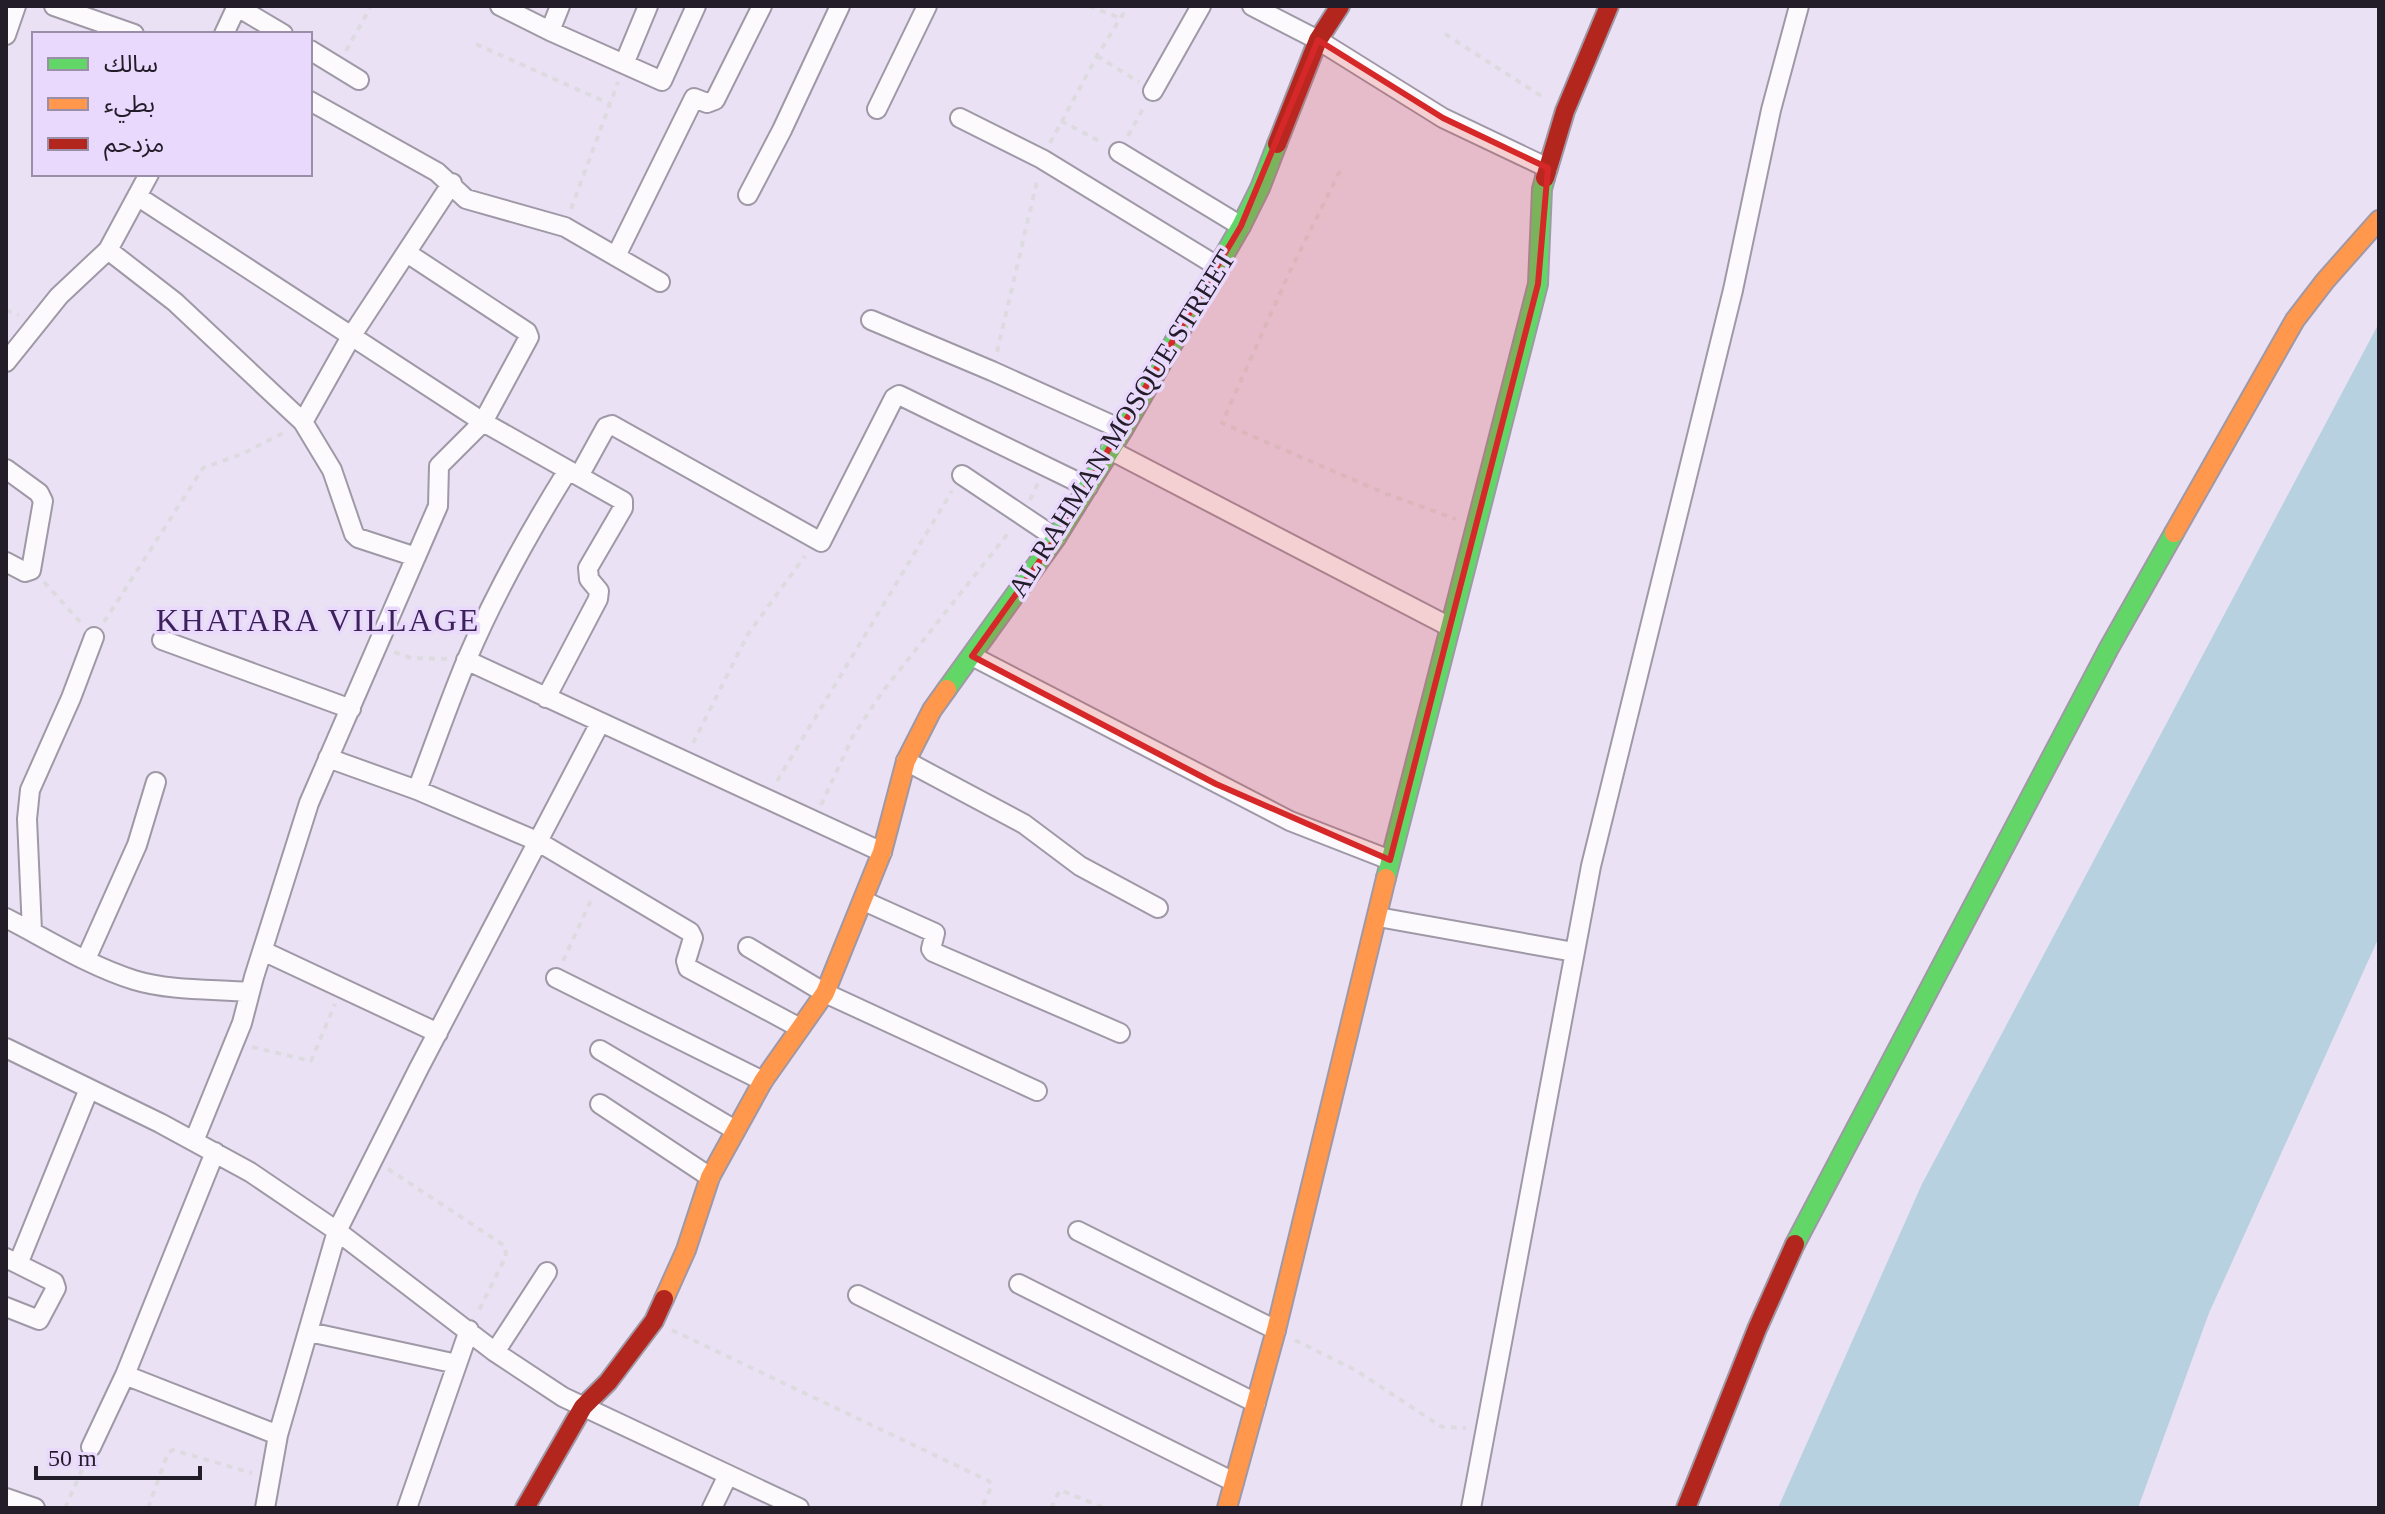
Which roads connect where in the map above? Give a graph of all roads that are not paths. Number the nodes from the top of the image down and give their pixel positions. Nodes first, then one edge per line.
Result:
1 (16, 6) edge
2 (54, 6) edge
3 (237, 6) edge
4 (500, 6) edge
5 (560, 6) edge
6 (648, 6) edge
7 (696, 6) edge
8 (762, 6) edge
9 (840, 6) edge
10 (927, 6) edge
11 (1201, 6) edge
12 (1252, 6) edge
13 (1340, 6) edge
14 (1609, 6) edge
15 (1799, 6) edge
16 (550, 31) junction
17 (128, 32) edge
18 (225, 32) edge
19 (280, 32) edge
20 (6, 35) edge
21 (1318, 40) junction
22 (312, 51) edge
23 (624, 64) junction
24 (359, 80) dead end
25 (662, 81) junction
26 (1153, 91) road end
27 (694, 98) junction
28 (312, 102) edge
29 (877, 109) dead end
30 (960, 118) dead end
31 (1119, 152) road end
32 (1548, 168) junction
33 (148, 176) edge
34 (452, 183) junction
35 (748, 195) dead end
36 (137, 196) junction
37 (2379, 220) edge
38 (1241, 226) junction
39 (108, 250) junction
40 (407, 253) junction
41 (616, 256) junction
42 (1217, 266) junction
43 (660, 282) dead end
44 (871, 320) dead end
45 (352, 335) junction
46 (6, 362) edge
47 (303, 422) junction
48 (483, 422) junction
49 (1123, 430) junction
50 (1110, 450) junction
51 (6, 469) edge
52 (573, 473) junction
53 (962, 475) road end
54 (1088, 487) junction
55 (1056, 538) junction
56 (416, 557) junction
57 (6, 562) edge
58 (1450, 627) junction
59 (94, 637) road end
60 (162, 640) dead end
61 (972, 656) junction
62 (466, 660) junction
63 (546, 698) junction
64 (351, 709) junction
65 (600, 723) junction
66 (328, 758) junction
67 (906, 761) junction
68 (156, 782) dead end
69 (417, 790) junction
70 (537, 841) junction
71 (882, 852) junction
72 (1390, 860) junction
73 (864, 901) junction
74 (1158, 908) dead end
75 (1378, 917) junction
76 (6, 918) edge
77 (32, 931) junction
78 (748, 947) dead end
79 (263, 951) junction
80 (1574, 952) junction
81 (86, 959) junction
82 (556, 978) road end
83 (250, 992) junction
84 (825, 993) junction
85 (800, 1028) junction
86 (438, 1033) junction
87 (1120, 1033) dead end
88 (6, 1048) edge
89 (600, 1050) dead end
90 (763, 1081) junction
91 (89, 1089) junction
92 (1037, 1091) dead end
93 (600, 1104) dead end
94 (735, 1130) junction
95 (194, 1141) junction
96 (215, 1152) junction
97 (710, 1177) junction
98 (337, 1231) junction
99 (1078, 1231) dead end
100 (12, 1261) edge
101 (547, 1272) dead end
102 (1019, 1284) dead end
103 (858, 1295) dead end
104 (6, 1307) edge
105 (469, 1330) junction
106 (1276, 1330) junction
107 (309, 1332) junction
108 (495, 1352) junction
109 (457, 1364) junction
110 (125, 1375) junction
111 (1256, 1403) junction
112 (583, 1407) junction
113 (278, 1435) junction
114 (91, 1447) road end
115 (728, 1475) junction
116 (1234, 1482) junction
117 (6, 1498) edge
118 (35, 1508) edge
119 (265, 1508) edge
120 (407, 1508) edge
121 (525, 1508) edge
122 (712, 1508) edge
123 (799, 1508) edge
124 (1227, 1508) edge
125 (1471, 1508) edge
126 (1686, 1508) edge

1 - 20 street
2 - 17 street
3 - 18 street
3 - 19 street
4 - 16 street
5 - 16 street
6 - 23 street
7 - 25 street
8 - 27 street
9 - 35 street
10 - 29 street
11 - 26 street
12 - 21 street
13 - 21 street, AL RAHMAN MOSQUE STREET
14 - 32 street
15 - 80 street
16 - 23 street
21 - 32 street
21 - 38 street, AL RAHMAN MOSQUE STREET
22 - 24 street
23 - 25 street
25 - 27 street
27 - 41 street
28 - 34 street
30 - 42 street
31 - 38 street
32 - 58 street
33 - 36 street
34 - 40 street
34 - 41 street
36 - 39 street
36 - 45 street
37 - 126 street
38 - 42 street, AL RAHMAN MOSQUE STREET
39 - 46 street
39 - 47 street
40 - 45 street
40 - 48 street
41 - 43 street
42 - 49 street, AL RAHMAN MOSQUE STREET
44 - 49 street
45 - 47 street
45 - 48 street
47 - 56 street
48 - 52 street
48 - 56 street
49 - 50 street, AL RAHMAN MOSQUE STREET
50 - 54 street, AL RAHMAN MOSQUE STREET
50 - 58 street
51 - 57 street
52 - 54 street
52 - 62 street
52 - 63 street
53 - 55 street
54 - 55 street, AL RAHMAN MOSQUE STREET
55 - 61 street, AL RAHMAN MOSQUE STREET
56 - 64 street
58 - 72 street
59 - 77 street
60 - 64 street
61 - 67 street, AL RAHMAN MOSQUE STREET
61 - 72 street
62 - 63 street
62 - 69 street
63 - 65 street
64 - 66 street
65 - 70 street
65 - 71 street
66 - 69 street
66 - 79 street
67 - 71 street, AL RAHMAN MOSQUE STREET
67 - 74 street
68 - 81 street
69 - 70 street
70 - 85 street
70 - 86 street
71 - 73 street, AL RAHMAN MOSQUE STREET
72 - 75 street
73 - 84 street, AL RAHMAN MOSQUE STREET
73 - 87 street
75 - 80 street
75 - 106 street
76 - 77 street
77 - 81 street
78 - 84 street
79 - 83 street
79 - 86 street
80 - 125 street
81 - 83 street
82 - 90 street
83 - 95 street
84 - 85 street, AL RAHMAN MOSQUE STREET
84 - 92 street
85 - 90 street, AL RAHMAN MOSQUE STREET
86 - 98 street
88 - 91 street
89 - 94 street
90 - 94 street, AL RAHMAN MOSQUE STREET
91 - 95 street
91 - 100 street
93 - 97 street
94 - 97 street, AL RAHMAN MOSQUE STREET
95 - 96 street
96 - 98 street
96 - 110 street
97 - 112 street, AL RAHMAN MOSQUE STREET
98 - 105 street
98 - 107 street
99 - 106 street
100 - 104 street
101 - 108 street
102 - 111 street
103 - 116 street
105 - 108 street
105 - 109 street
106 - 111 street
107 - 109 street
107 - 113 street
108 - 112 street
109 - 120 street
110 - 113 street
110 - 114 street
111 - 116 street
112 - 115 street
112 - 121 street, AL RAHMAN MOSQUE STREET
113 - 119 street
115 - 122 street
115 - 123 street
116 - 124 street
117 - 118 street

